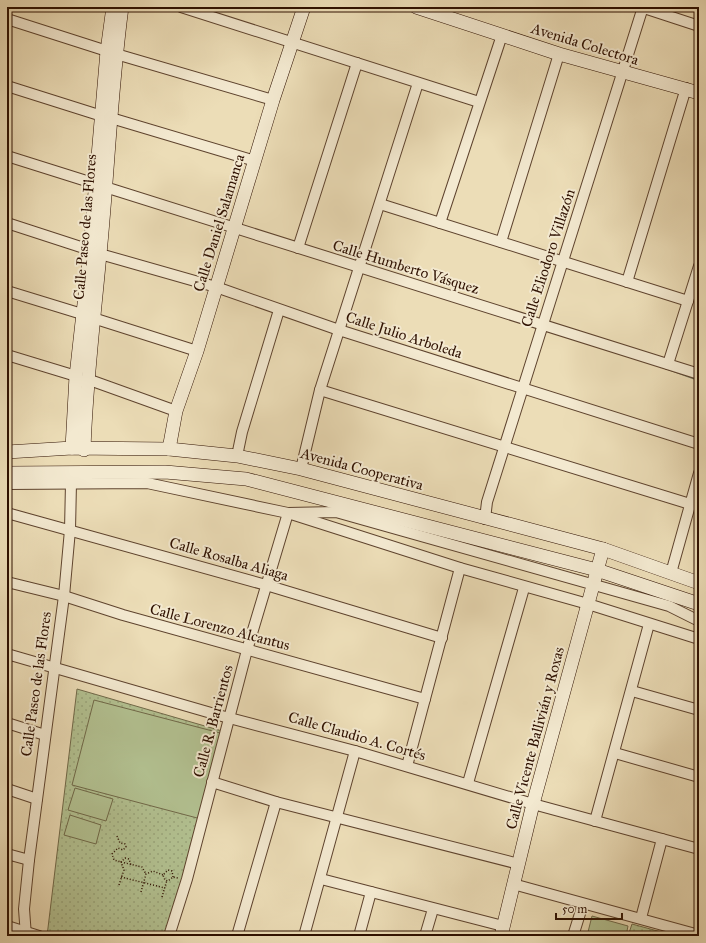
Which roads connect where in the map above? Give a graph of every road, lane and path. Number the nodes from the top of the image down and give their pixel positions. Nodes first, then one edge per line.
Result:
1 (113, 7) edge
2 (122, 7) edge
3 (181, 7) edge
4 (304, 7) edge
5 (416, 7) edge
6 (642, 7) edge
7 (441, 11) edge
8 (7, 19) edge
9 (699, 26) edge
10 (502, 35) junction
11 (292, 43) junction
12 (111, 52) junction
13 (559, 54) junction
14 (357, 63) junction
15 (622, 73) junction
16 (418, 83) junction
17 (7, 86) edge
18 (686, 88) junction
19 (699, 93) edge
20 (273, 100) junction
21 (479, 102) junction
22 (107, 117) junction
23 (7, 156) edge
24 (256, 161) junction
25 (100, 185) junction
26 (380, 204) junction
27 (7, 223) edge
28 (440, 223) junction
29 (234, 227) junction
30 (501, 242) junction
31 (298, 248) junction
32 (95, 252) junction
33 (562, 262) junction
34 (699, 266) edge
35 (359, 268) junction
36 (627, 282) junction
37 (216, 287) junction
38 (7, 291) edge
39 (688, 301) junction
40 (279, 310) junction
41 (88, 316) junction
42 (542, 325) junction
43 (339, 330) junction
44 (197, 351) junction
45 (7, 354) edge
46 (668, 364) junction
47 (699, 374) edge
48 (82, 377) junction
49 (524, 388) junction
50 (320, 390) junction
51 (176, 411) junction
52 (699, 444) edge
53 (504, 447) junction
54 (78, 449) junction
55 (169, 449) junction
56 (7, 452) edge
57 (237, 456) junction
58 (301, 469) junction
59 (7, 473) edge
60 (699, 473) edge
61 (71, 483) junction
62 (7, 484) edge
63 (690, 504) junction
64 (288, 513) junction
65 (7, 514) edge
66 (485, 519) junction
67 (70, 530) junction
68 (603, 549) junction
69 (460, 568) junction
70 (597, 570) junction
71 (672, 573) junction
72 (7, 582) edge
73 (699, 583) edge
74 (594, 584) junction
75 (266, 585) junction
76 (524, 588) junction
77 (64, 596) junction
78 (588, 604) junction
79 (699, 604) edge
80 (699, 621) edge
81 (649, 624) junction
82 (442, 638) junction
83 (699, 639) edge
84 (247, 650) junction
85 (7, 654) edge
86 (55, 668) junction
87 (632, 691) junction
88 (425, 699) junction
89 (699, 710) edge
90 (230, 717) junction
91 (7, 723) edge
92 (45, 735) junction
93 (355, 751) junction
94 (615, 753) junction
95 (407, 766) junction
96 (699, 777) edge
97 (212, 782) junction
98 (468, 783) junction
99 (7, 790) edge
100 (37, 799) junction
101 (276, 802) junction
102 (533, 804) junction
103 (338, 817) junction
104 (595, 821) junction
105 (117, 836) dead end
106 (662, 839) junction
107 (699, 849) edge
108 (7, 854) edge
109 (29, 860) junction
110 (116, 861) dead end
111 (121, 862) junction
112 (519, 864) junction
113 (131, 865) junction
114 (146, 874) junction
115 (163, 875) junction
116 (122, 876) junction
117 (321, 879) junction
118 (166, 880) junction
119 (143, 882) junction
120 (513, 884) junction
121 (119, 885) dead end
122 (165, 888) junction
123 (141, 892) dead end
124 (371, 892) junction
125 (162, 897) dead end
126 (582, 904) junction
127 (433, 909) junction
128 (641, 918) junction
129 (7, 926) edge
130 (502, 931) edge
131 (26, 934) edge
132 (697, 935) edge
133 (39, 936) edge
134 (169, 936) edge
135 (237, 936) edge
136 (304, 936) edge
137 (359, 936) edge
138 (425, 936) edge
139 (573, 936) edge

1 - 12 street, Calle Paseo de las Flores
2 - 12 street, Calle Paseo de las Flores
3 - 11 street
4 - 11 street, Calle Daniel Salamanca
5 - 7 street, Avenida Colectora
6 - 9 street
6 - 15 street, Calle Eliodoro Villazón
7 - 10 street, Avenida Colectora
8 - 12 street
10 - 13 street, Avenida Colectora
10 - 21 street
11 - 14 street
11 - 20 street, Calle Daniel Salamanca
12 - 20 street
12 - 22 street, Calle Paseo de las Flores
13 - 15 street, Avenida Colectora
13 - 30 street
14 - 16 street
14 - 31 street
15 - 18 street, Avenida Colectora
15 - 33 street, Calle Eliodoro Villazón
16 - 21 street
16 - 26 street
17 - 22 street
18 - 19 street, Avenida Colectora
18 - 36 street
20 - 24 street, Calle Daniel Salamanca
21 - 28 street
22 - 24 street
22 - 25 street, Calle Paseo de las Flores
23 - 25 street, Calle Humberto Vásquez
24 - 29 street, Calle Daniel Salamanca
25 - 29 street, Calle Humberto Vásquez
25 - 32 street, Calle Paseo de las Flores
26 - 28 street
26 - 35 street
27 - 32 street, Calle Julio Arboleda
28 - 30 street
29 - 31 street, Calle Humberto Vásquez
29 - 37 street, Calle Daniel Salamanca
30 - 33 street
31 - 35 street, Calle Humberto Vásquez
32 - 37 street, Calle Julio Arboleda
32 - 41 street, Calle Paseo de las Flores
33 - 36 street
33 - 42 street, Calle Eliodoro Villazón
34 - 39 street
35 - 42 street, Calle Humberto Vásquez
35 - 43 street
36 - 39 street
37 - 40 street, Calle Julio Arboleda
37 - 44 street, Calle Daniel Salamanca
38 - 41 street
39 - 46 street
40 - 43 street, Calle Julio Arboleda
40 - 57 street
41 - 44 street
41 - 48 street, Calle Paseo de las Flores
42 - 46 street, Calle Humberto Vásquez
42 - 49 street, Calle Eliodoro Villazón
43 - 49 street, Calle Julio Arboleda
43 - 50 street
44 - 51 street, Calle Daniel Salamanca
45 - 48 street
46 - 47 street, Calle Humberto Vásquez
48 - 51 street
48 - 54 street, Calle Paseo de las Flores
49 - 52 street, Calle Julio Arboleda
49 - 53 street, Calle Eliodoro Villazón
50 - 53 street
50 - 58 street
51 - 55 street, Calle Daniel Salamanca
53 - 63 street
53 - 66 street, Calle Eliodoro Villazón
54 - 55 street, Avenida Cooperativa
54 - 56 street, Avenida Cooperativa
55 - 57 street, Avenida Cooperativa
57 - 58 street, Avenida Cooperativa
58 - 66 street, Avenida Cooperativa
59 - 70 street
60 - 63 street
61 - 62 street
61 - 64 street
61 - 67 street, Calle Paseo de las Flores
63 - 71 street
64 - 69 street
64 - 74 street
64 - 75 street, Calle R. Barrientos
65 - 67 street, Calle Rosalba Aliaga
66 - 68 street, Avenida Cooperativa
67 - 75 street, Calle Rosalba Aliaga
67 - 77 street, Calle Paseo de las Flores
68 - 70 street, Calle Vicente Ballivián y Roxas
68 - 71 street, Avenida Cooperativa
69 - 76 street
69 - 82 street
70 - 74 street, Calle Vicente Ballivián y Roxas
70 - 79 street
71 - 73 street, Avenida Cooperativa
72 - 77 street, Calle Lorenzo Alcantus
74 - 78 street, Calle Vicente Ballivián y Roxas
74 - 80 street
75 - 82 street, Calle Rosalba Aliaga
75 - 84 street, Calle R. Barrientos
76 - 78 street
76 - 98 street
77 - 84 street, Calle Lorenzo Alcantus
77 - 86 street, Calle Paseo de las Flores
78 - 81 street
78 - 102 street, Calle Vicente Ballivián y Roxas
81 - 83 street
81 - 87 street
82 - 88 street
84 - 88 street, Calle Lorenzo Alcantus
84 - 90 street, Calle R. Barrientos
85 - 86 street, Calle Claudio A. Cortés
86 - 90 street, Calle Claudio A. Cortés
86 - 92 street, Calle Paseo de las Flores
87 - 89 street
87 - 94 street
88 - 95 street
90 - 93 street, Calle Claudio A. Cortés
90 - 97 street, Calle R. Barrientos
91 - 92 street
92 - 100 street, Calle Paseo de las Flores
93 - 95 street, Calle Claudio A. Cortés
93 - 103 street
94 - 96 street
94 - 104 street
95 - 98 street, Calle Claudio A. Cortés
97 - 101 street
97 - 134 street, Calle R. Barrientos
98 - 102 street, Calle Claudio A. Cortés
99 - 100 street
100 - 109 street, Calle Paseo de las Flores
101 - 103 street
101 - 135 street
102 - 104 street, Calle Claudio A. Cortés
102 - 112 street, Calle Vicente Ballivián y Roxas
103 - 112 street
103 - 117 street
104 - 106 street, Calle Claudio A. Cortés
105 - 111 path
106 - 107 street, Calle Claudio A. Cortés
106 - 128 street
108 - 109 street
109 - 131 street, Calle Paseo de las Flores
110 - 111 path
111 - 113 path
111 - 113 path
111 - 116 path
112 - 120 street, Calle Vicente Ballivián y Roxas
113 - 114 path
114 - 115 path
114 - 119 path
115 - 118 path
115 - 118 path
116 - 119 path
116 - 121 path
117 - 124 street
117 - 136 street
118 - 122 path
119 - 122 path
119 - 123 path
120 - 126 street
120 - 130 street, Calle Vicente Ballivián y Roxas
122 - 125 path
124 - 127 street
124 - 137 street
126 - 128 street
126 - 139 street
127 - 130 street
127 - 138 street
128 - 132 street
129 - 131 street
131 - 133 street

